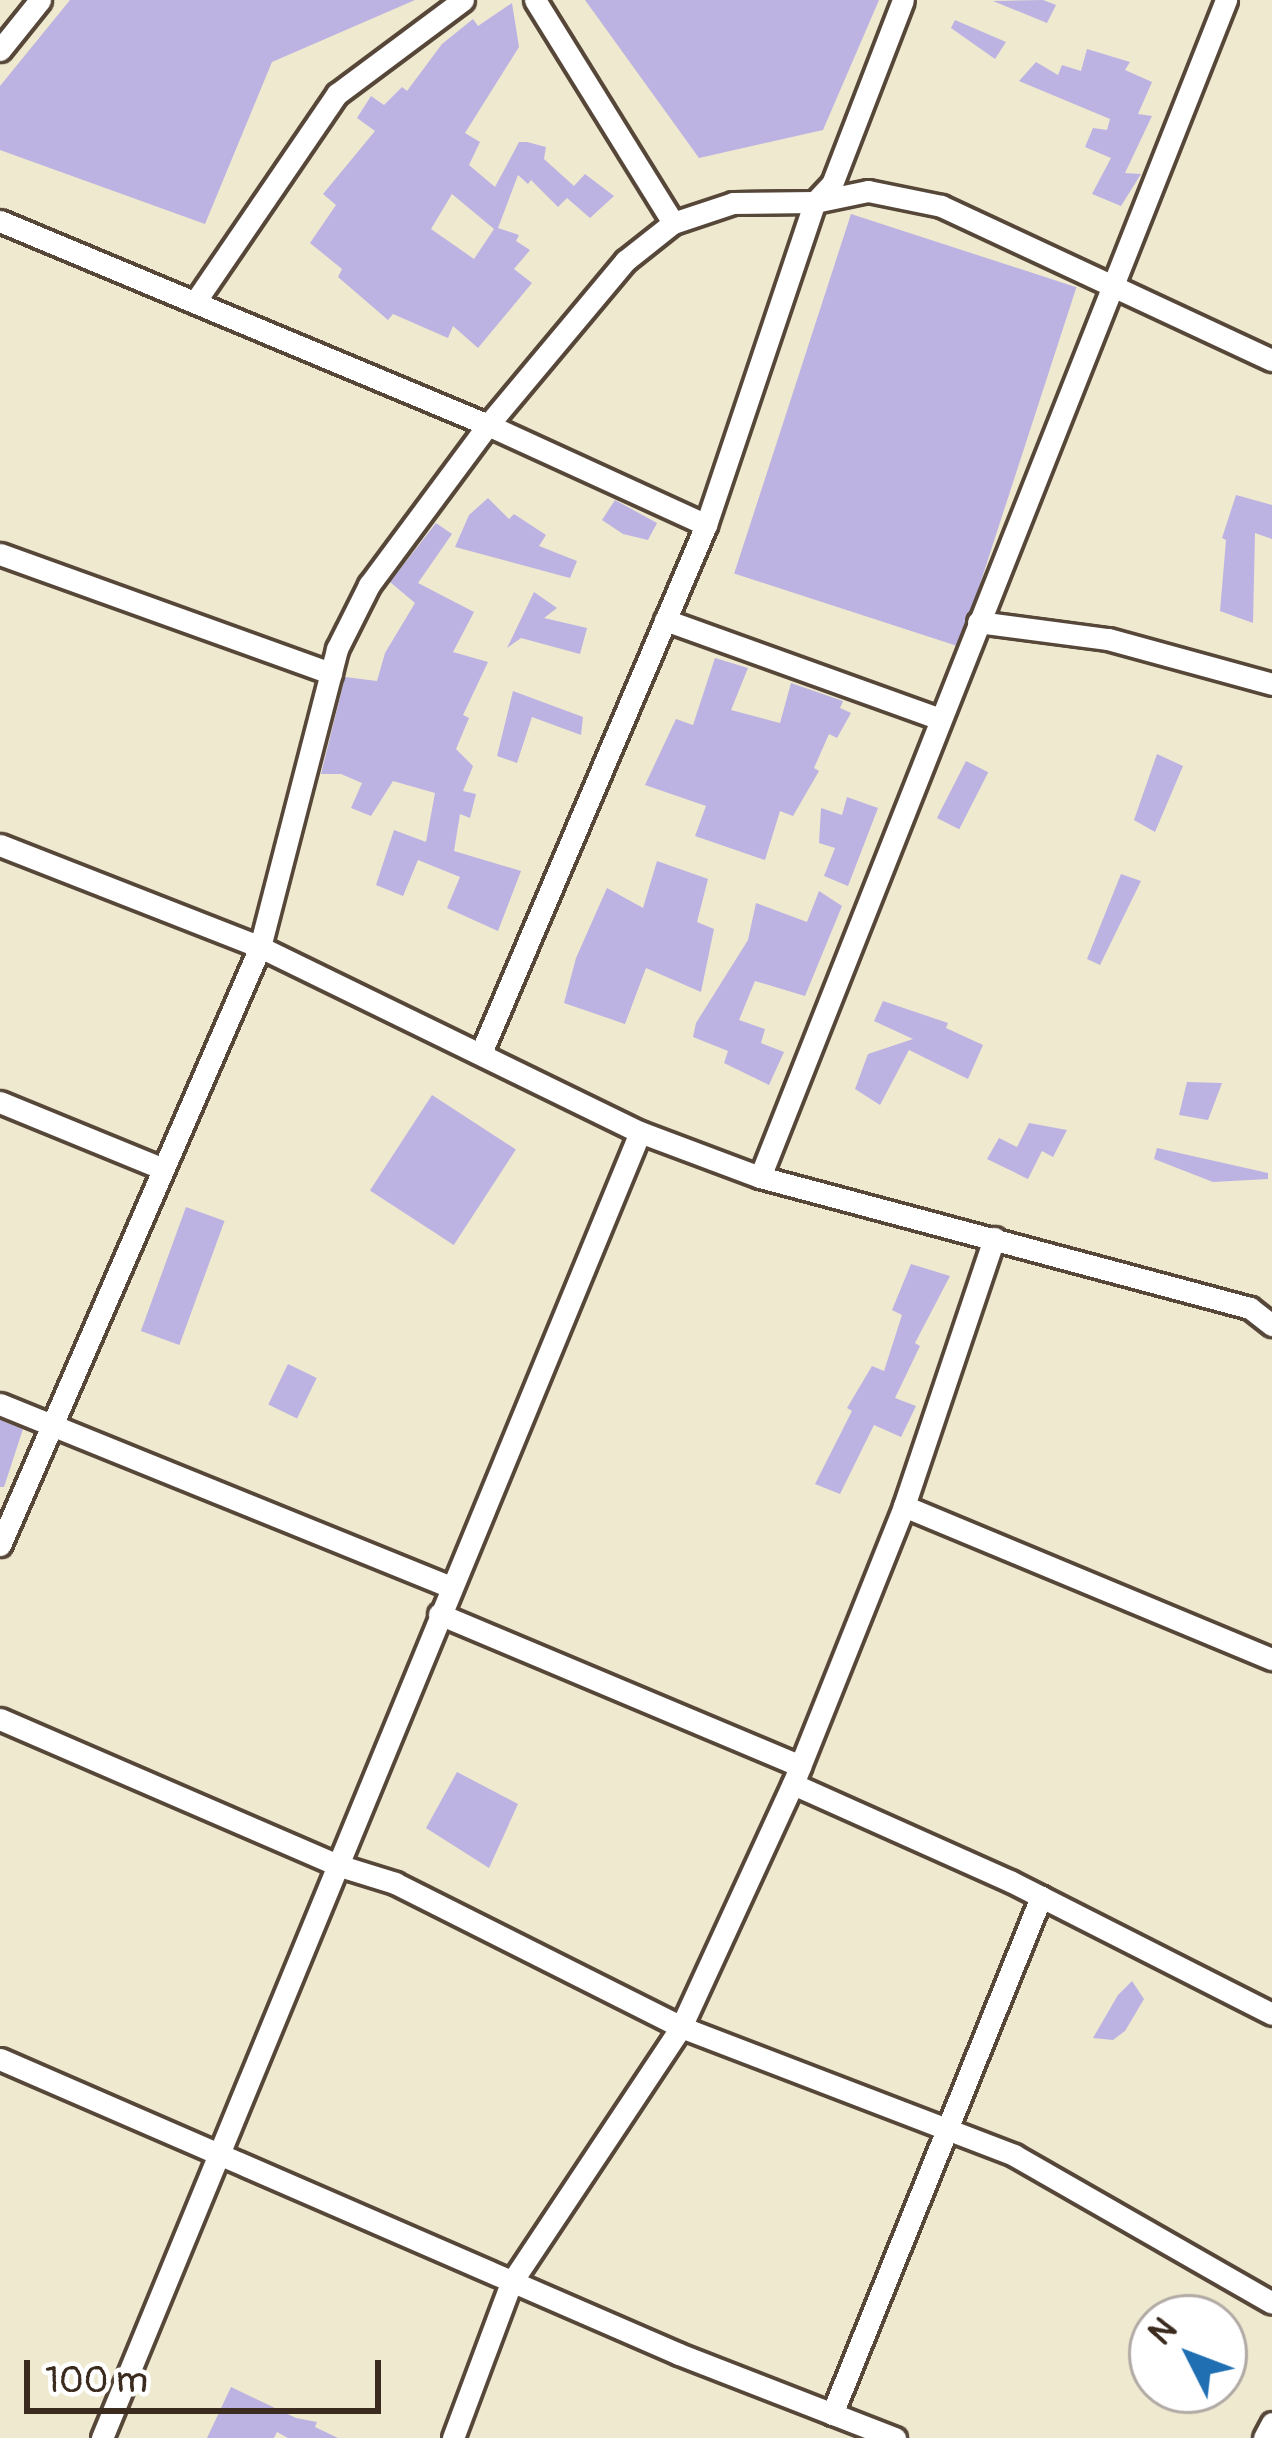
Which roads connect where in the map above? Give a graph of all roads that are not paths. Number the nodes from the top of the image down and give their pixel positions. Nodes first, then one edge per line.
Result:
1 (40, 0) edge
2 (463, 0) edge
3 (535, 0) edge
4 (903, 0) edge
5 (1226, 0) edge
6 (0, 50) edge
7 (815, 202) junction
8 (0, 221) edge
9 (673, 223) junction
10 (1115, 285) junction
11 (195, 302) junction
12 (1272, 359) edge
13 (488, 425) junction
14 (706, 525) junction
15 (0, 554) edge
16 (665, 620) junction
17 (978, 622) junction
18 (331, 673) junction
19 (1272, 683) edge
20 (940, 719) junction
21 (0, 845) edge
22 (260, 946) junction
23 (481, 1053) junction
24 (0, 1102) edge
25 (640, 1132) junction
26 (163, 1169) junction
27 (760, 1178) junction
28 (994, 1238) junction
29 (1272, 1325) edge
30 (0, 1404) edge
31 (52, 1425) junction
32 (904, 1506) junction
33 (0, 1545) edge
34 (450, 1587) junction
35 (439, 1614) junction
36 (1272, 1659) edge
37 (0, 1719) edge
38 (796, 1775) junction
39 (337, 1865) junction
40 (1041, 1897) junction
41 (1272, 2014) edge
42 (681, 2027) junction
43 (0, 2059) edge
44 (945, 2126) junction
45 (220, 2158) junction
46 (511, 2283) junction
47 (1272, 2303) edge
48 (832, 2414) junction
49 (1272, 2423) edge
50 (102, 2438) edge
51 (453, 2438) edge
52 (895, 2438) edge
53 (1264, 2438) edge

1 - 6 street
2 - 11 street
3 - 9 street
4 - 7 street
5 - 10 street
7 - 9 street
7 - 10 street
7 - 14 street
8 - 11 street
9 - 13 street
10 - 12 street
10 - 17 street
11 - 13 street
13 - 14 street
13 - 18 street
14 - 16 street
15 - 18 street
16 - 20 street
16 - 23 street
17 - 19 street
17 - 20 street
18 - 22 street
20 - 27 street
21 - 22 street
22 - 23 street
22 - 26 street
23 - 25 street
24 - 26 street
25 - 27 street
25 - 34 street
26 - 31 street
27 - 28 street
28 - 29 street
28 - 32 street
30 - 31 street
31 - 33 street
31 - 34 street
32 - 36 street
32 - 38 street
34 - 35 street
35 - 38 street
35 - 39 street
37 - 39 street
38 - 40 street
38 - 42 street
39 - 42 street
39 - 45 street
40 - 41 street
40 - 44 street
42 - 44 street
42 - 46 street
43 - 45 street
44 - 47 street
44 - 48 street
45 - 46 street
45 - 50 street
46 - 48 street
46 - 51 street
48 - 52 street
49 - 53 street

